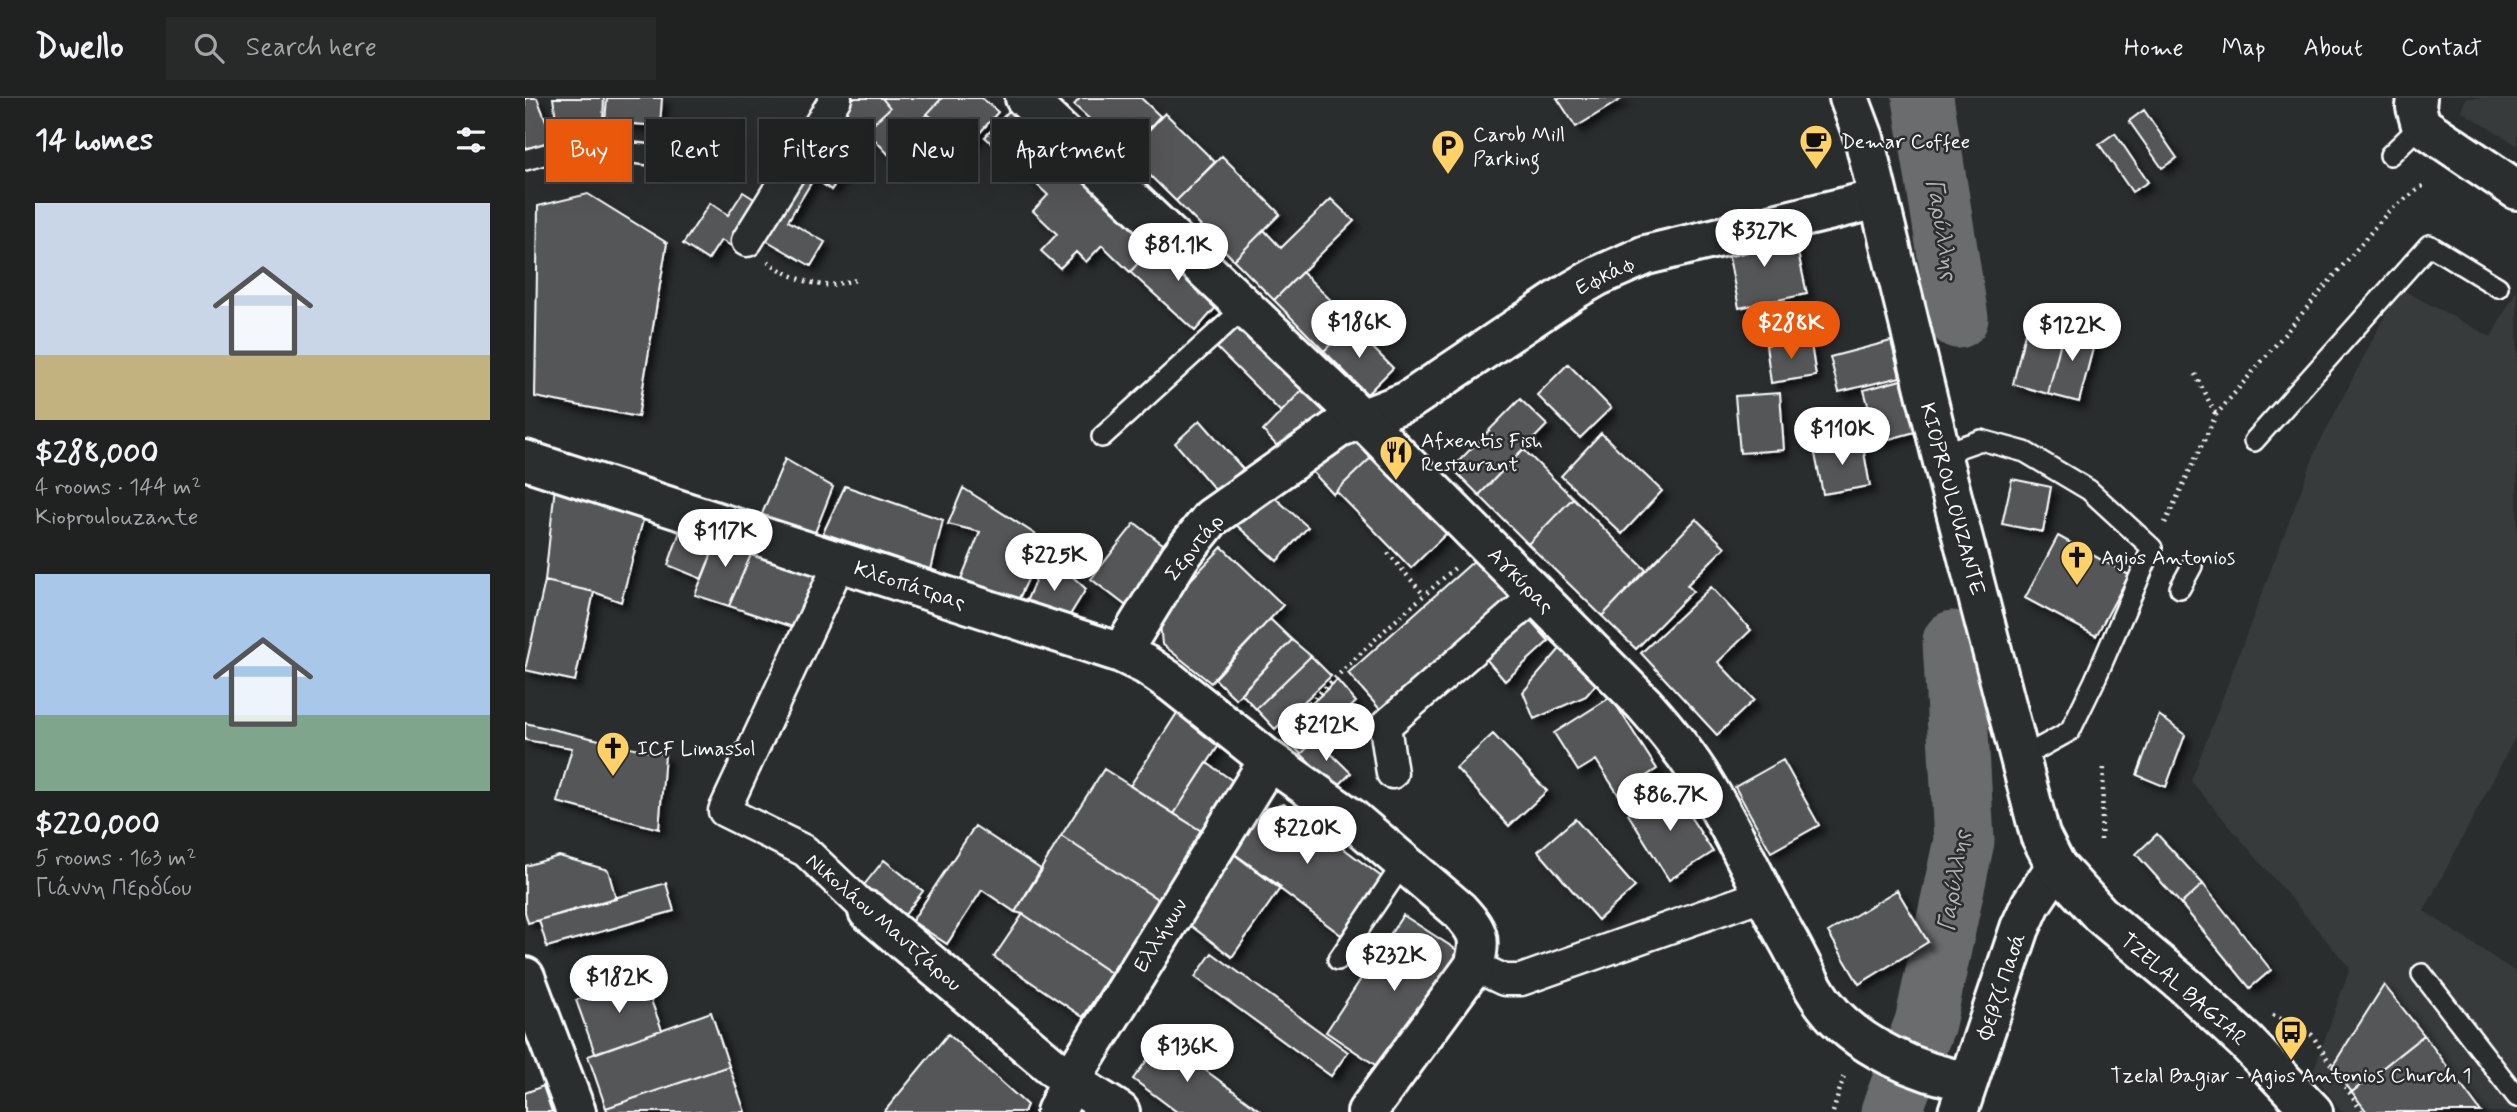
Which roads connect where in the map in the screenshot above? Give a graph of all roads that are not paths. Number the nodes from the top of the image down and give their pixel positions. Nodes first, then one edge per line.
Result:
1 (836, 98) edge
2 (1025, 98) edge
3 (1857, 108) edge
4 (2419, 111) edge
5 (646, 154) edge
6 (2390, 155) dead end
7 (525, 160) edge
8 (2517, 190) edge
9 (1878, 199) junction
10 (747, 242) road end
11 (2497, 287) dead end
12 (1245, 307) junction
13 (1361, 418) junction
14 (1102, 438) dead end
15 (2254, 441) dead end
16 (1941, 454) junction
17 (525, 460) edge
18 (840, 562) junction
19 (2192, 566) dead end
20 (2180, 588) dead end
21 (1535, 595) junction
22 (1121, 653) junction
23 (1264, 756) junction
24 (2021, 758) junction
25 (1392, 774) dead end
26 (1404, 862) junction
27 (2056, 866) junction
28 (1762, 895) junction
29 (868, 911) joint
30 (1338, 960) dead end
31 (1474, 966) junction
32 (2422, 974) dead end
33 (529, 996) edge
34 (1956, 1090) edge
35 (1063, 1096) edge
36 (2517, 1097) edge
37 (576, 1112) edge
38 (1120, 1112) edge
39 (1367, 1112) edge
40 (2313, 1112) edge

1 - 10 street
2 - 12 street, Αγκύρας
3 - 9 street, KIOPROULOUZANTE
4 - 6 lane
4 - 8 street
5 - 7 lane
9 - 13 street, Εφκάφ
9 - 16 street, KIOPROULOUZANTE
11 - 15 lane
12 - 13 street, Αγκύρας
12 - 14 lane
13 - 21 street, Αγκύρας
13 - 22 street, Σερντάρ
16 - 24 street, KIOPROULOUZANTE
16 - 24 lane
17 - 18 street, Κλεοπάτρας
18 - 22 street, Κλεοπάτρας
18 - 29 street, Νικολάου Μαντζάρου
19 - 20 lane
21 - 25 street
21 - 28 street, Αγκύρας
22 - 23 street, Κλεοπάτρας
23 - 26 street, Κλεοπάτρας
23 - 35 street, Ελλήνων
24 - 27 street, KIOPROULOUZANTE
26 - 30 lane
26 - 31 street, Κλεοπάτρας
27 - 34 street, Φεβζί Πασά
27 - 40 street, TZELAL BAGIAR
28 - 31 street
28 - 34 street, Αγκύρας
29 - 35 street, Νικολάου Μαντζάρου
31 - 39 street
32 - 36 lane
33 - 37 street
35 - 38 street, Νικολάου Μαντζάρου

